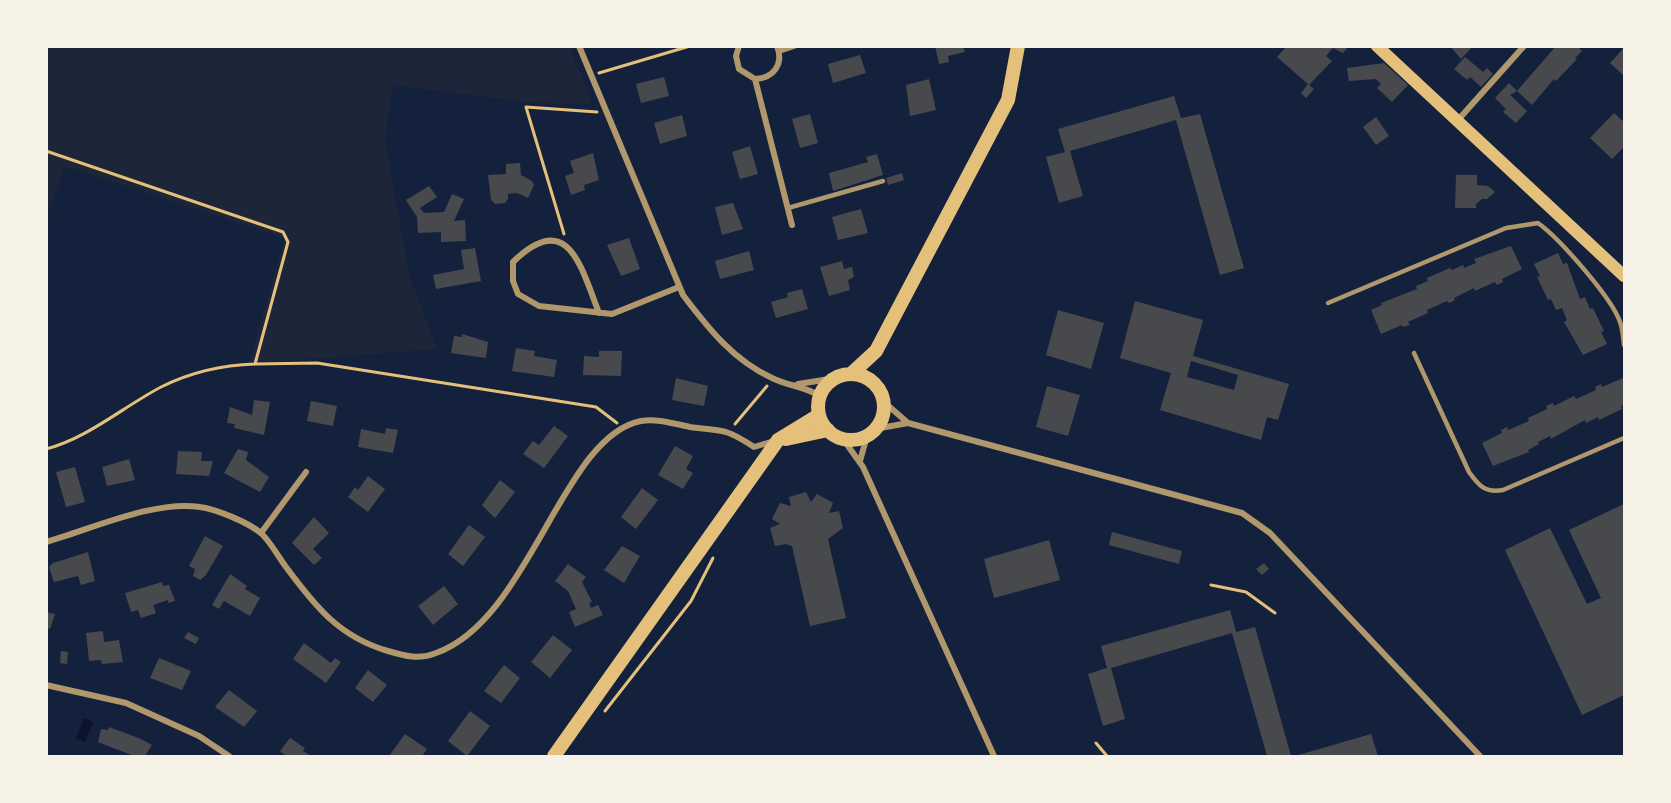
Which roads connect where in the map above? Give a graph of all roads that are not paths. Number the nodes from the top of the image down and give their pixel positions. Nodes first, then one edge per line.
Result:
1 (579, 46) edge
2 (739, 46) edge
3 (794, 46) edge
4 (1017, 46) edge
5 (1377, 46) edge
6 (1524, 46) edge
7 (778, 49) edge
8 (755, 79) junction
9 (1458, 120) junction
10 (883, 181) dead end
11 (788, 208) junction
12 (792, 225) dead end
13 (1624, 276) edge
14 (679, 286) junction
15 (1328, 303) dead end
16 (599, 313) junction
17 (1624, 345) edge
18 (876, 351) junction
19 (1414, 353) dead end
20 (851, 374) junction
21 (836, 378) junction
22 (874, 383) junction
23 (798, 385) junction
24 (820, 396) junction
25 (884, 402) junction
26 (819, 415) junction
27 (908, 423) junction
28 (828, 430) junction
29 (871, 433) junction
30 (1624, 438) edge
31 (843, 439) junction
32 (778, 440) junction
33 (860, 461) junction
34 (306, 472) dead end
35 (261, 533) junction
36 (46, 542) edge
37 (46, 685) edge
38 (229, 756) edge
39 (554, 756) edge
40 (994, 756) edge
41 (1480, 756) edge

1 - 14 street
2 - 8 street
3 - 7 street
4 - 18 main road
5 - 9 main road
6 - 9 street
7 - 8 street
8 - 11 street
9 - 13 main road
10 - 11 lane
11 - 12 street
14 - 16 street
14 - 23 street
15 - 17 lane
16 - 16 street
18 - 20 main road
18 - 22 main road
19 - 30 lane
20 - 21 main road
20 - 22 main road
21 - 23 street
21 - 24 main road
22 - 25 main road
23 - 24 street
24 - 26 main road
25 - 27 street
25 - 29 main road
26 - 28 main road
26 - 32 main road
27 - 29 street
27 - 41 street
28 - 31 main road
28 - 32 main road
29 - 31 main road
29 - 33 street
31 - 33 street
32 - 35 street
32 - 39 main road
33 - 40 street
34 - 35 street
35 - 36 street
37 - 38 street

